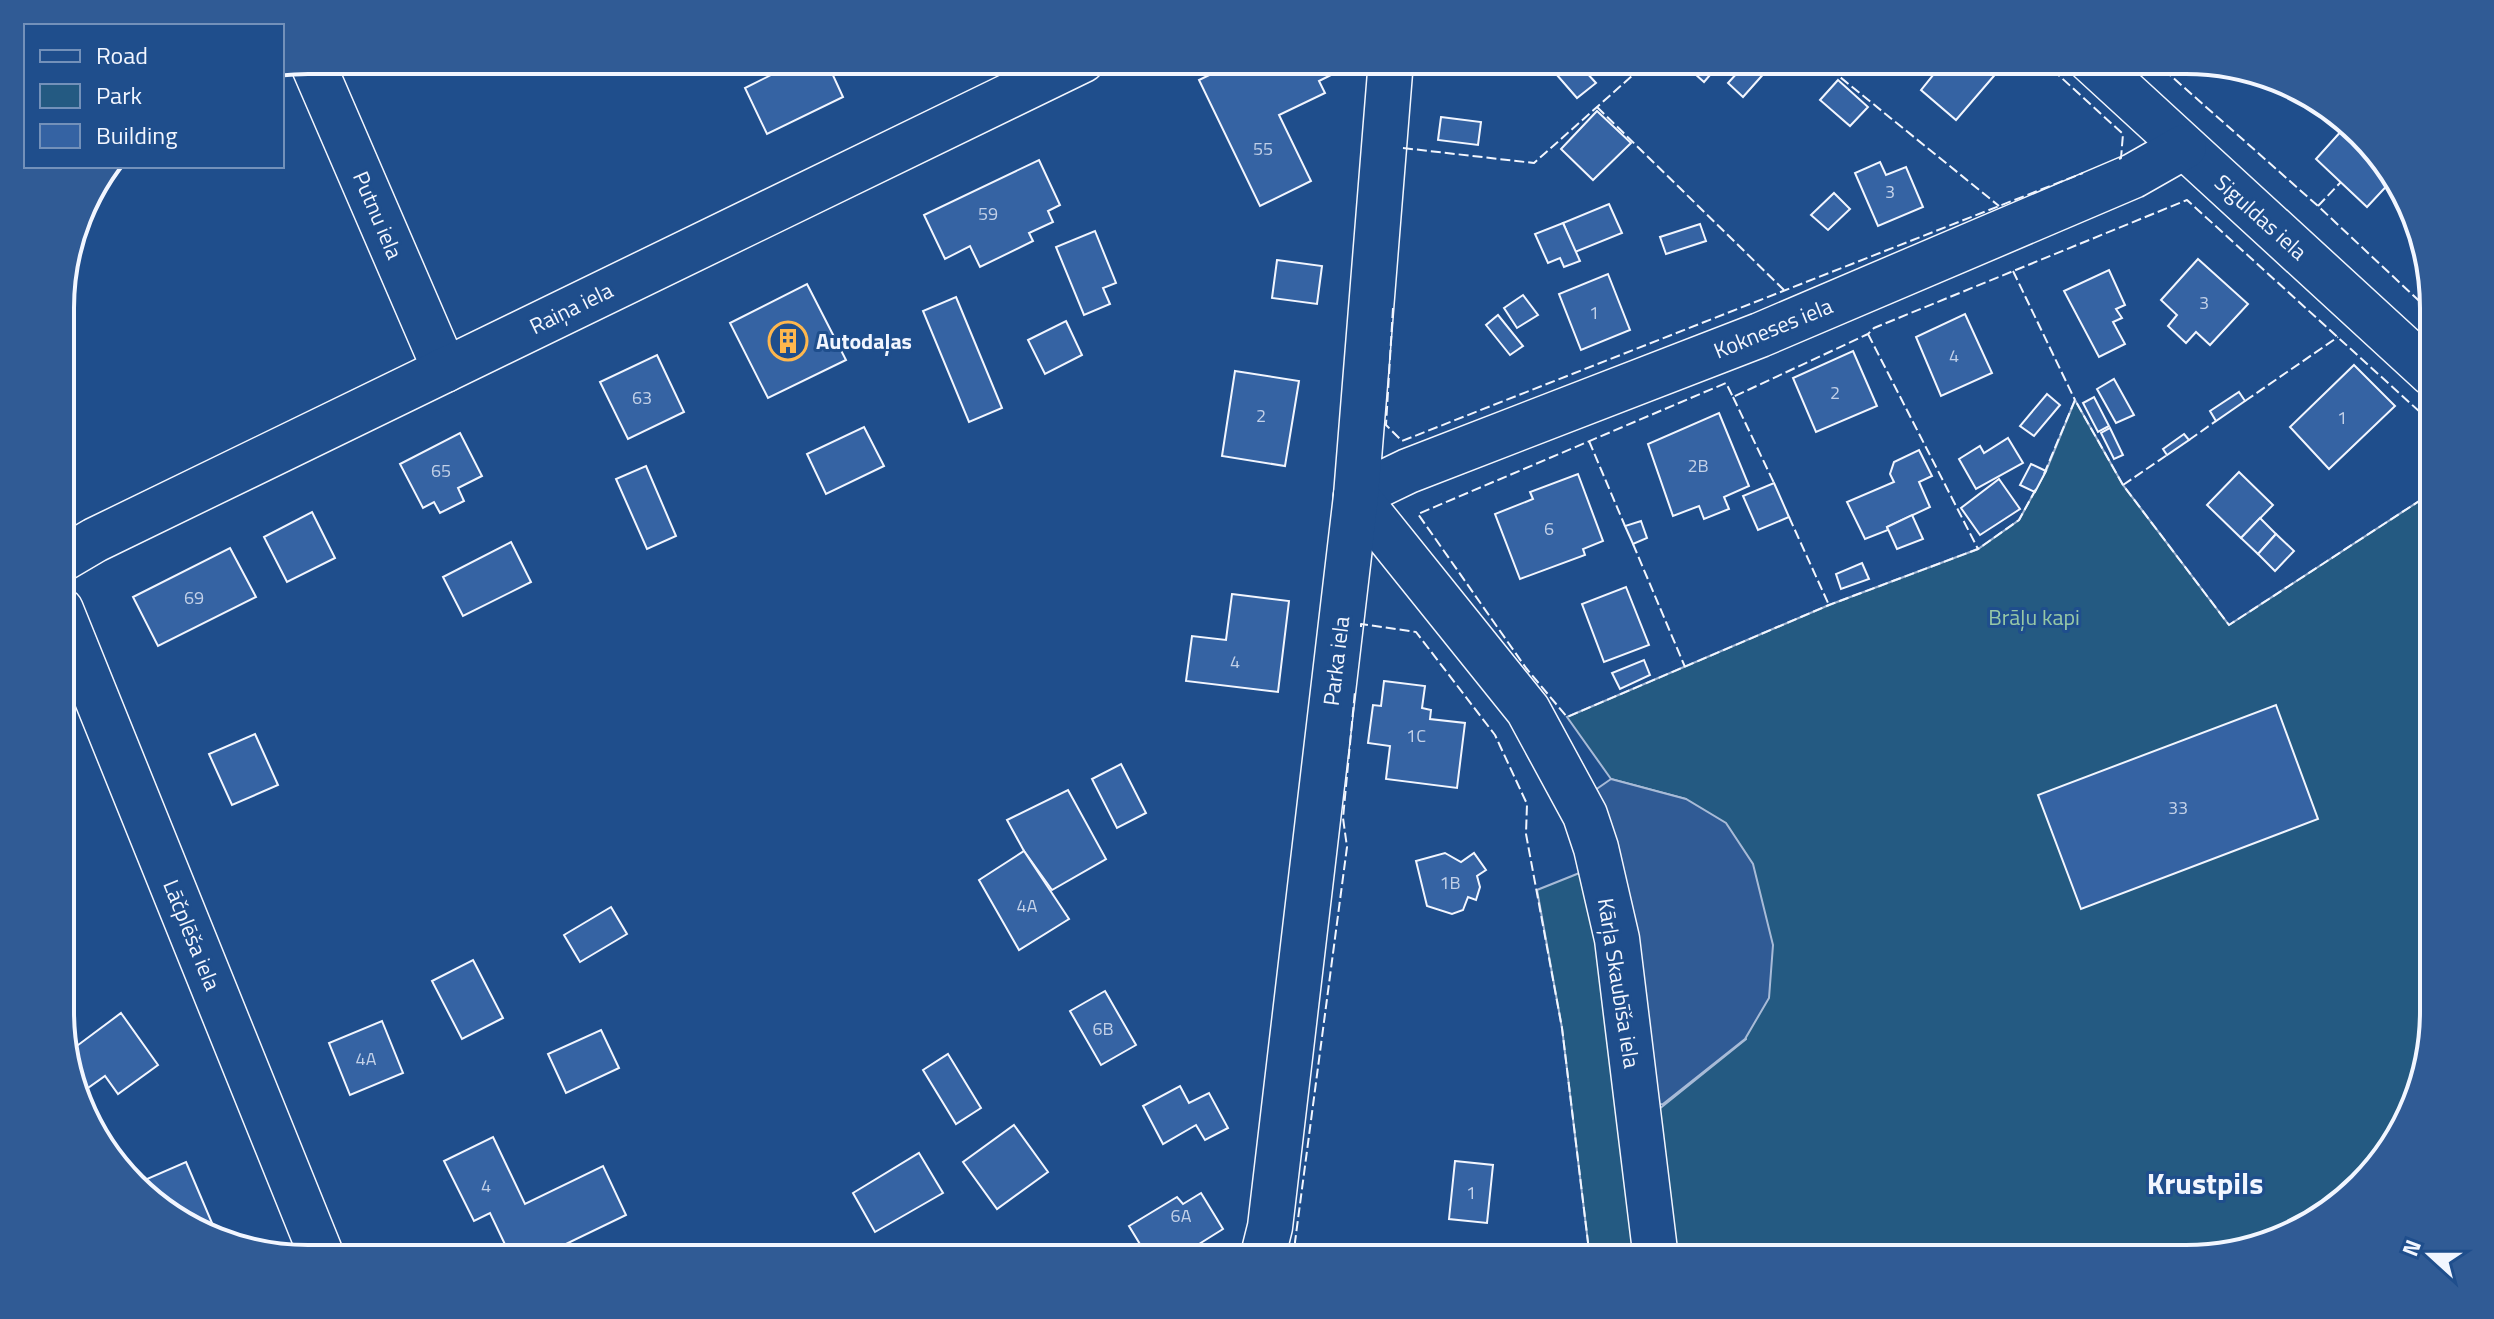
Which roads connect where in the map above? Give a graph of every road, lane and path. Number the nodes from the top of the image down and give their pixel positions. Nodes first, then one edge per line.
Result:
1 (317, 74) edge
2 (1054, 74) edge
3 (1390, 74) edge
4 (2105, 74) edge
5 (2184, 147) junction
6 (2420, 363) edge
7 (445, 370) junction
8 (1356, 496) junction
9 (75, 552) edge
10 (75, 643) edge
11 (1266, 1244) edge
12 (1654, 1244) edge
13 (317, 1245) edge

1 - 7 street, Putnu iela
2 - 7 street, Raiņa iela
3 - 8 street, Parka iela
4 - 5 street, Siguldas iela
5 - 6 street, Siguldas iela
5 - 8 street, Kokneses iela
7 - 9 street, Raiņa iela
8 - 11 street, Parka iela
8 - 12 street, Kārļa Skaubīša iela
10 - 13 street, Lāčplēša iela

